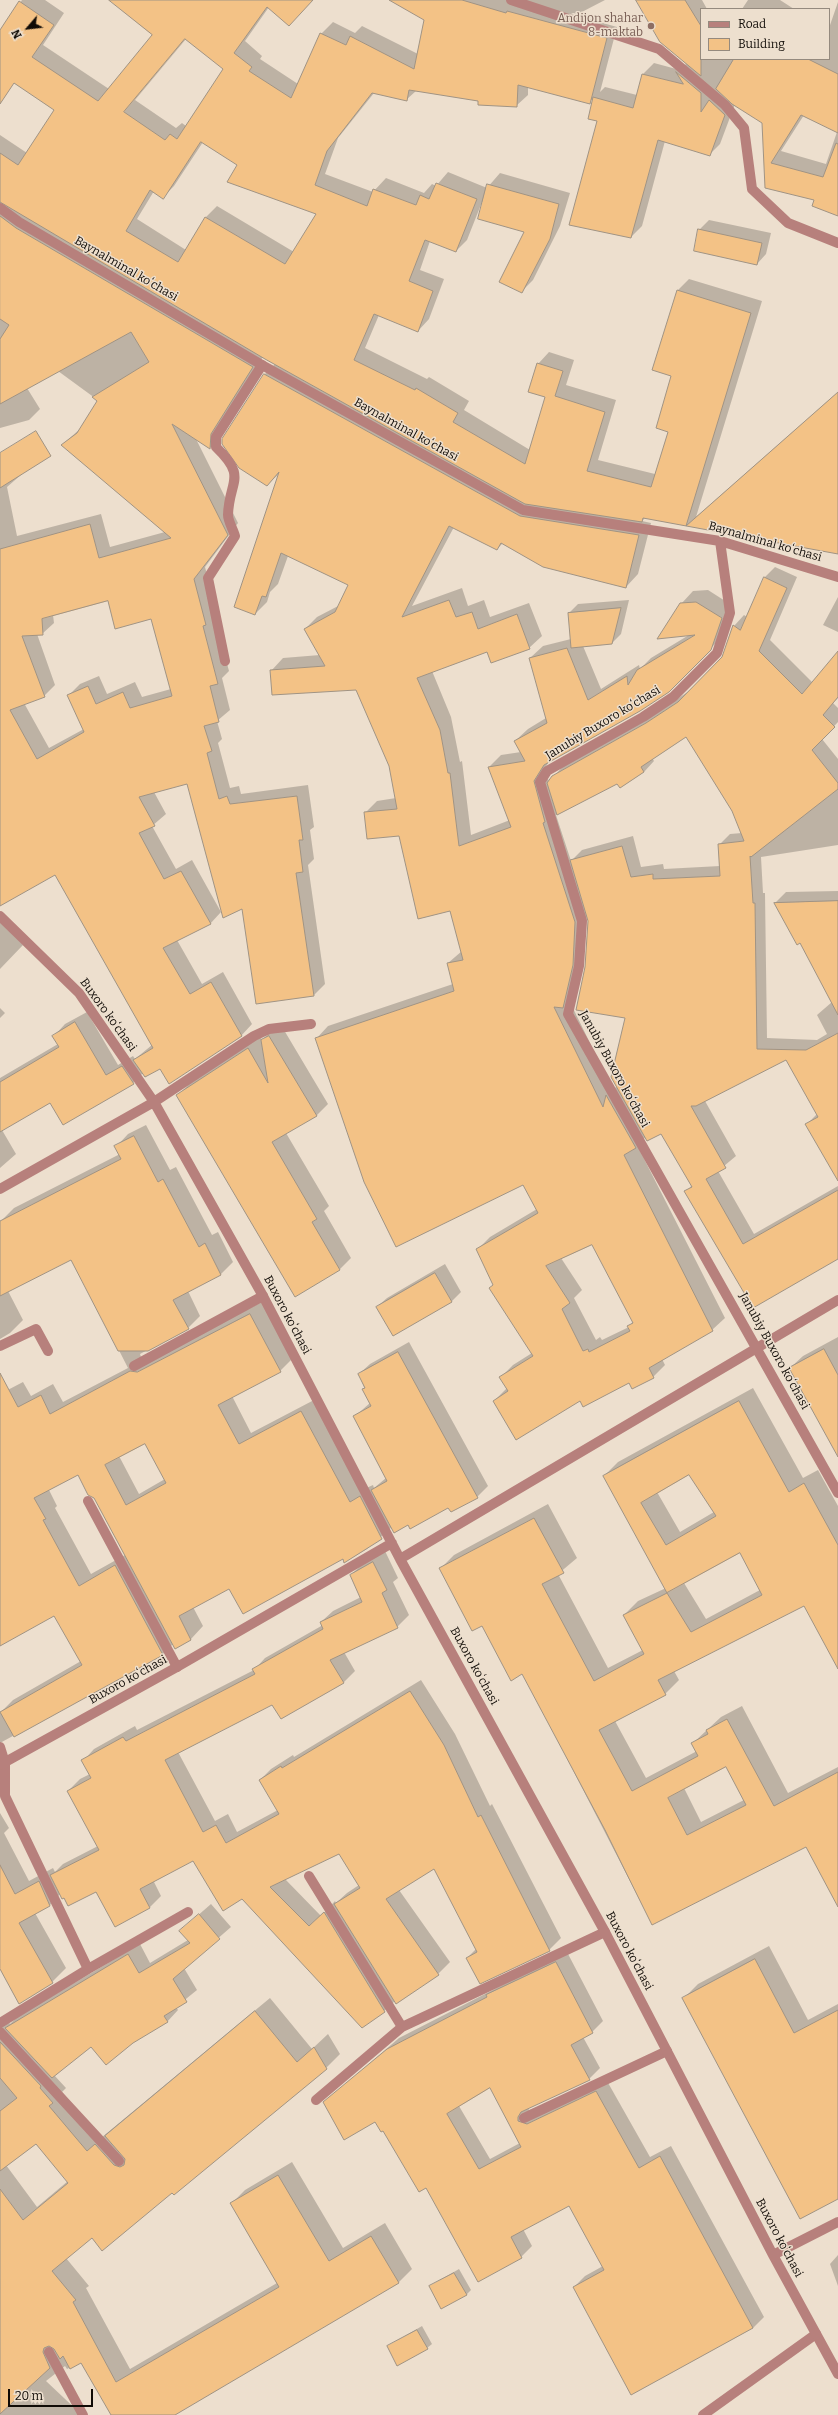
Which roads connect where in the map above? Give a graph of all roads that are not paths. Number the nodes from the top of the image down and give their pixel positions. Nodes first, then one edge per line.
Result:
1 (511, 0) edge
2 (0, 208) edge
3 (838, 243) edge
4 (262, 364) junction
5 (720, 541) junction
6 (838, 577) edge
7 (225, 661) dead end
8 (0, 916) edge
9 (311, 1024) dead end
10 (154, 1102) junction
11 (0, 1189) edge
12 (263, 1296) junction
13 (838, 1300) edge
14 (0, 1346) edge
15 (758, 1348) junction
16 (48, 1351) dead end
17 (134, 1366) dead end
18 (838, 1493) edge
19 (88, 1501) dead end
20 (392, 1542) junction
21 (400, 1559) junction
22 (177, 1667) junction
23 (0, 1747) edge
24 (3, 1764) edge
25 (310, 1876) dead end
26 (188, 1912) dead end
27 (605, 1932) junction
28 (88, 1969) junction
29 (0, 2024) edge
30 (402, 2027) junction
31 (0, 2032) edge
32 (667, 2051) junction
33 (316, 2100) dead end
34 (524, 2118) dead end
35 (119, 2161) dead end
36 (838, 2222) edge
37 (773, 2255) junction
38 (816, 2334) junction
39 (49, 2352) dead end
40 (838, 2374) edge
41 (83, 2415) edge
42 (703, 2415) edge

1 - 3 street
2 - 4 street, Baynalminal koʻchasi
4 - 5 street, Baynalminal koʻchasi
4 - 7 street
5 - 6 street, Baynalminal koʻchasi
5 - 15 street, Janubiy Buxoro koʻchasi
8 - 10 street, Buxoro koʻchasi
9 - 10 street
10 - 11 street
10 - 12 street, Buxoro koʻchasi
12 - 17 street
12 - 20 street, Buxoro koʻchasi
13 - 15 street
14 - 16 street
15 - 18 street, Janubiy Buxoro koʻchasi
15 - 21 street
19 - 22 street
20 - 21 street, Buxoro koʻchasi
20 - 22 street, Buxoro koʻchasi
21 - 27 street, Buxoro koʻchasi
22 - 24 street, Buxoro koʻchasi
23 - 24 street
24 - 28 street
25 - 30 street
26 - 28 street
27 - 30 street
27 - 32 street, Buxoro koʻchasi
28 - 29 street
30 - 33 street
31 - 35 street
32 - 34 street
32 - 37 street, Buxoro koʻchasi
36 - 37 street
37 - 38 street, Buxoro koʻchasi
38 - 40 street, Buxoro koʻchasi
38 - 42 street
39 - 41 street

